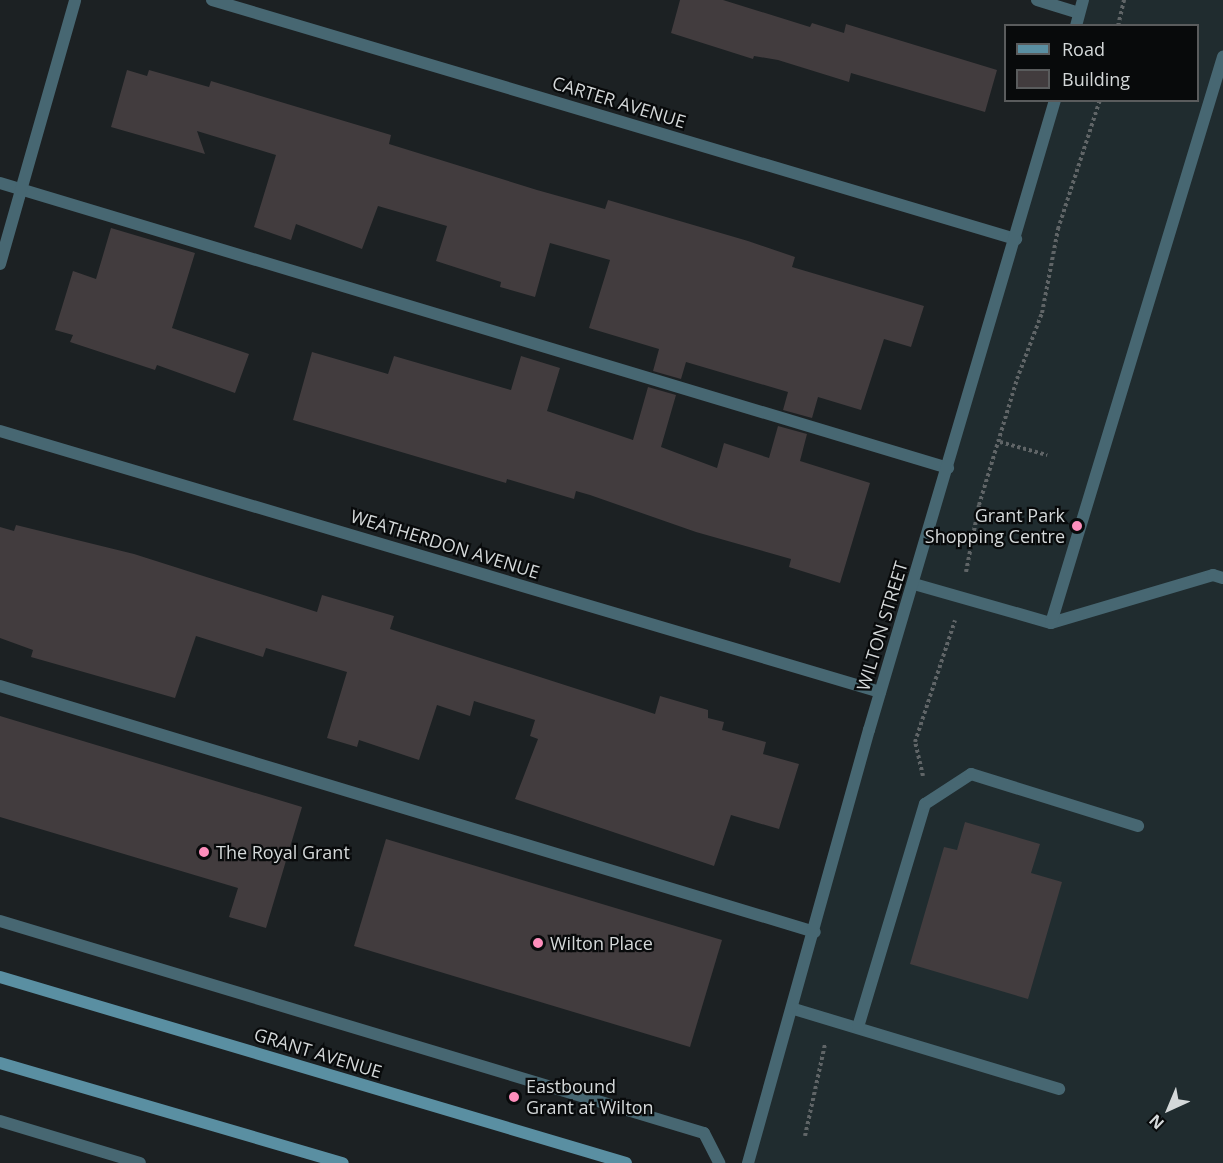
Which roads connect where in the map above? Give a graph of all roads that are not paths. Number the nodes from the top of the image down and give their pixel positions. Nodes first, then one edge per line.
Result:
1 (75, 0) edge
2 (212, 0) edge
3 (1037, 0) edge
4 (1083, 0) edge
5 (1079, 13) junction
6 (1076, 24) edge
7 (1223, 57) edge
8 (1053, 102) edge
9 (0, 183) edge
10 (21, 189) junction
11 (1016, 239) junction
12 (0, 264) edge
13 (0, 431) edge
14 (948, 468) junction
15 (1223, 578) edge
16 (914, 584) junction
17 (1051, 623) junction
18 (0, 686) edge
19 (880, 692) junction
20 (1138, 825) dead end
21 (0, 921) edge
22 (815, 932) junction
23 (0, 977) edge
24 (794, 1010) junction
25 (858, 1027) junction
26 (0, 1062) edge
27 (1059, 1089) dead end
28 (0, 1121) edge
29 (140, 1163) edge
30 (343, 1163) edge
31 (626, 1163) edge
32 (719, 1163) edge
33 (748, 1163) edge

1 - 10 street
2 - 11 street, CARTER AVENUE
3 - 5 street
4 - 5 street
5 - 6 street
7 - 17 street
8 - 11 street, WILTON STREET
9 - 10 street
10 - 12 street
10 - 14 street
11 - 14 street, WILTON STREET
13 - 19 street, WEATHERDON AVENUE
14 - 16 street, WILTON STREET
15 - 17 street
16 - 17 street
16 - 19 street, WILTON STREET
18 - 22 street
19 - 22 street, WILTON STREET
20 - 25 street
21 - 32 street
22 - 24 street, WILTON STREET
23 - 31 main road, GRANT AVENUE
24 - 25 street
24 - 33 street, WILTON STREET
25 - 27 street
26 - 30 main road
28 - 29 street

